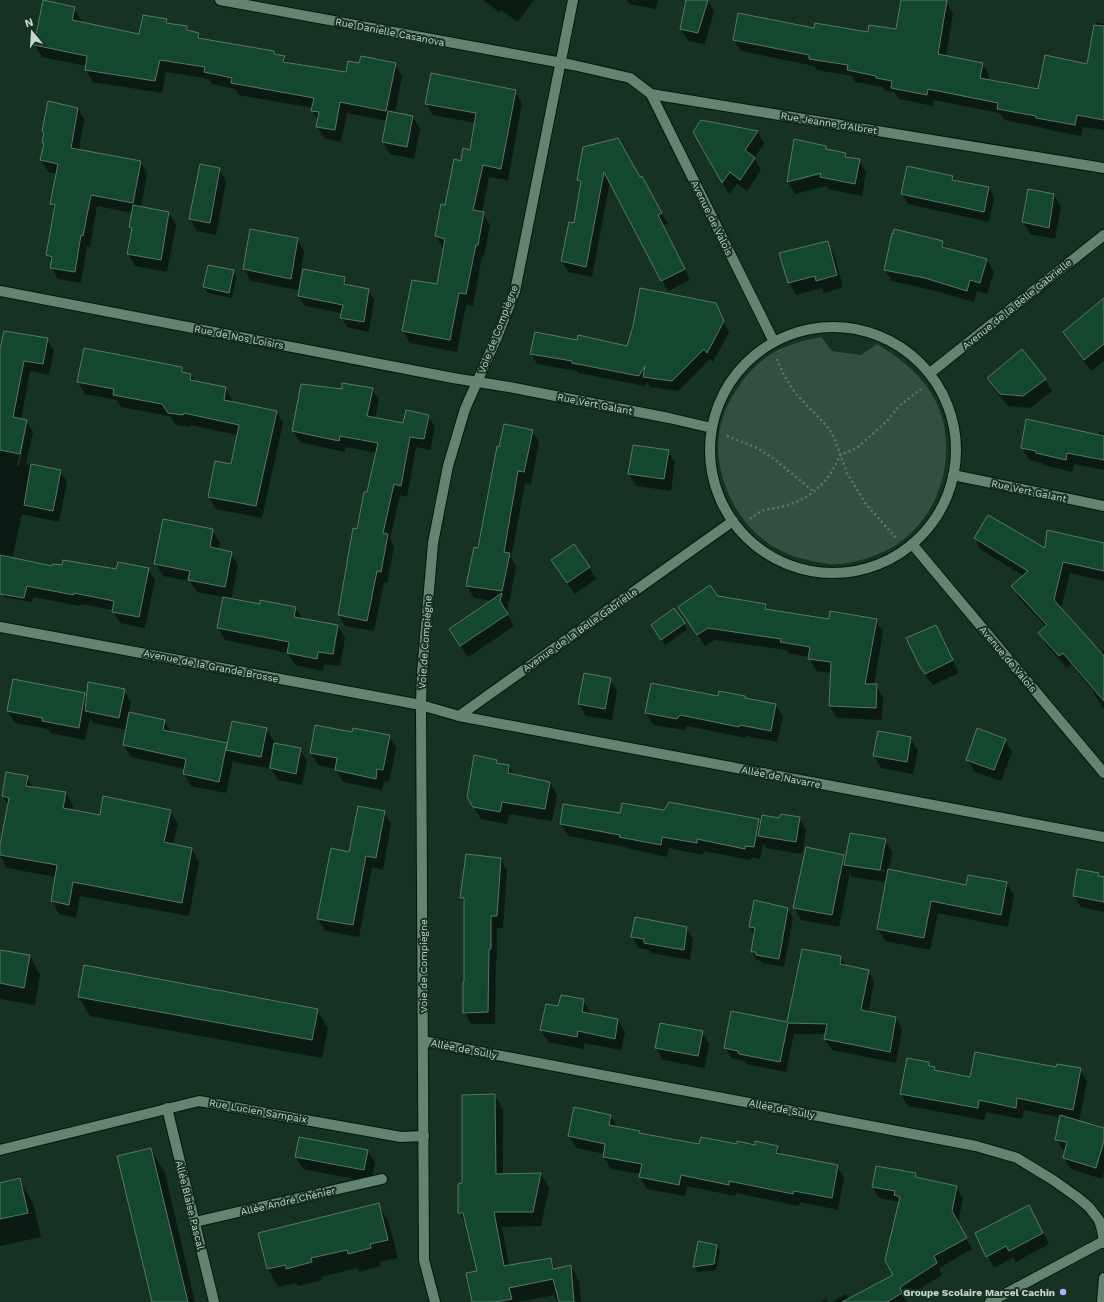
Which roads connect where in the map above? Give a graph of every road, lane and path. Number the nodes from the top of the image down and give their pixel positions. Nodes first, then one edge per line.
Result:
1 (220, 0) edge
2 (573, 0) edge
3 (560, 62) junction
4 (651, 94) junction
5 (1104, 168) edge
6 (1104, 235) edge
7 (0, 291) edge
8 (771, 344) junction
9 (932, 376) junction
10 (478, 382) junction
11 (712, 428) junction
12 (840, 455) junction
13 (953, 475) junction
14 (813, 492) junction
15 (1104, 506) edge
16 (736, 525) junction
17 (909, 546) junction
18 (0, 627) edge
19 (421, 705) junction
20 (459, 716) junction
21 (1104, 773) edge
22 (1104, 837) edge
23 (423, 1041) junction
24 (167, 1108) junction
25 (424, 1136) junction
26 (0, 1150) edge
27 (382, 1179) dead end
28 (194, 1222) junction
29 (1104, 1242) edge
30 (1104, 1278) edge
31 (214, 1302) edge
32 (435, 1302) edge
33 (990, 1302) edge
34 (1102, 1302) edge

1 - 3 street, Rue Danielle Casanova
2 - 3 street, Voie de Compiègne
3 - 4 street, Rue Jeanne d'Albret
3 - 10 street, Voie de Compiègne
4 - 5 street, Rue Jeanne d'Albret
4 - 8 street, Avenue de Valois
6 - 9 street, Avenue de la Belle Gabrielle
7 - 10 street, Rue de Nos Loisirs
8 - 9 street
8 - 11 street
8 - 12 path
9 - 12 path
9 - 13 street
10 - 11 street, Rue Vert Galant
10 - 19 street, Voie de Compiègne
11 - 14 path
11 - 16 street
12 - 14 path
12 - 17 path
13 - 15 street, Rue Vert Galant
13 - 17 street
14 - 16 path
16 - 17 street
16 - 20 street, Avenue de la Belle Gabrielle
17 - 21 street, Avenue de Valois
18 - 19 street, Avenue de la Grande Brosse
19 - 20 street
19 - 23 street, Voie de Compiègne
20 - 22 street, Allée de Navarre
23 - 25 street, Voie de Compiègne
23 - 29 street, Allée de Sully
24 - 25 street, Rue Lucien Sampaix
24 - 26 street, Rue Lucien Sampaix
24 - 28 street, Allée Blaise Pascal
25 - 32 street, Voie de Compiègne
27 - 28 street, Allée André Chénier
28 - 31 street, Allée Blaise Pascal
29 - 33 street
30 - 34 street

